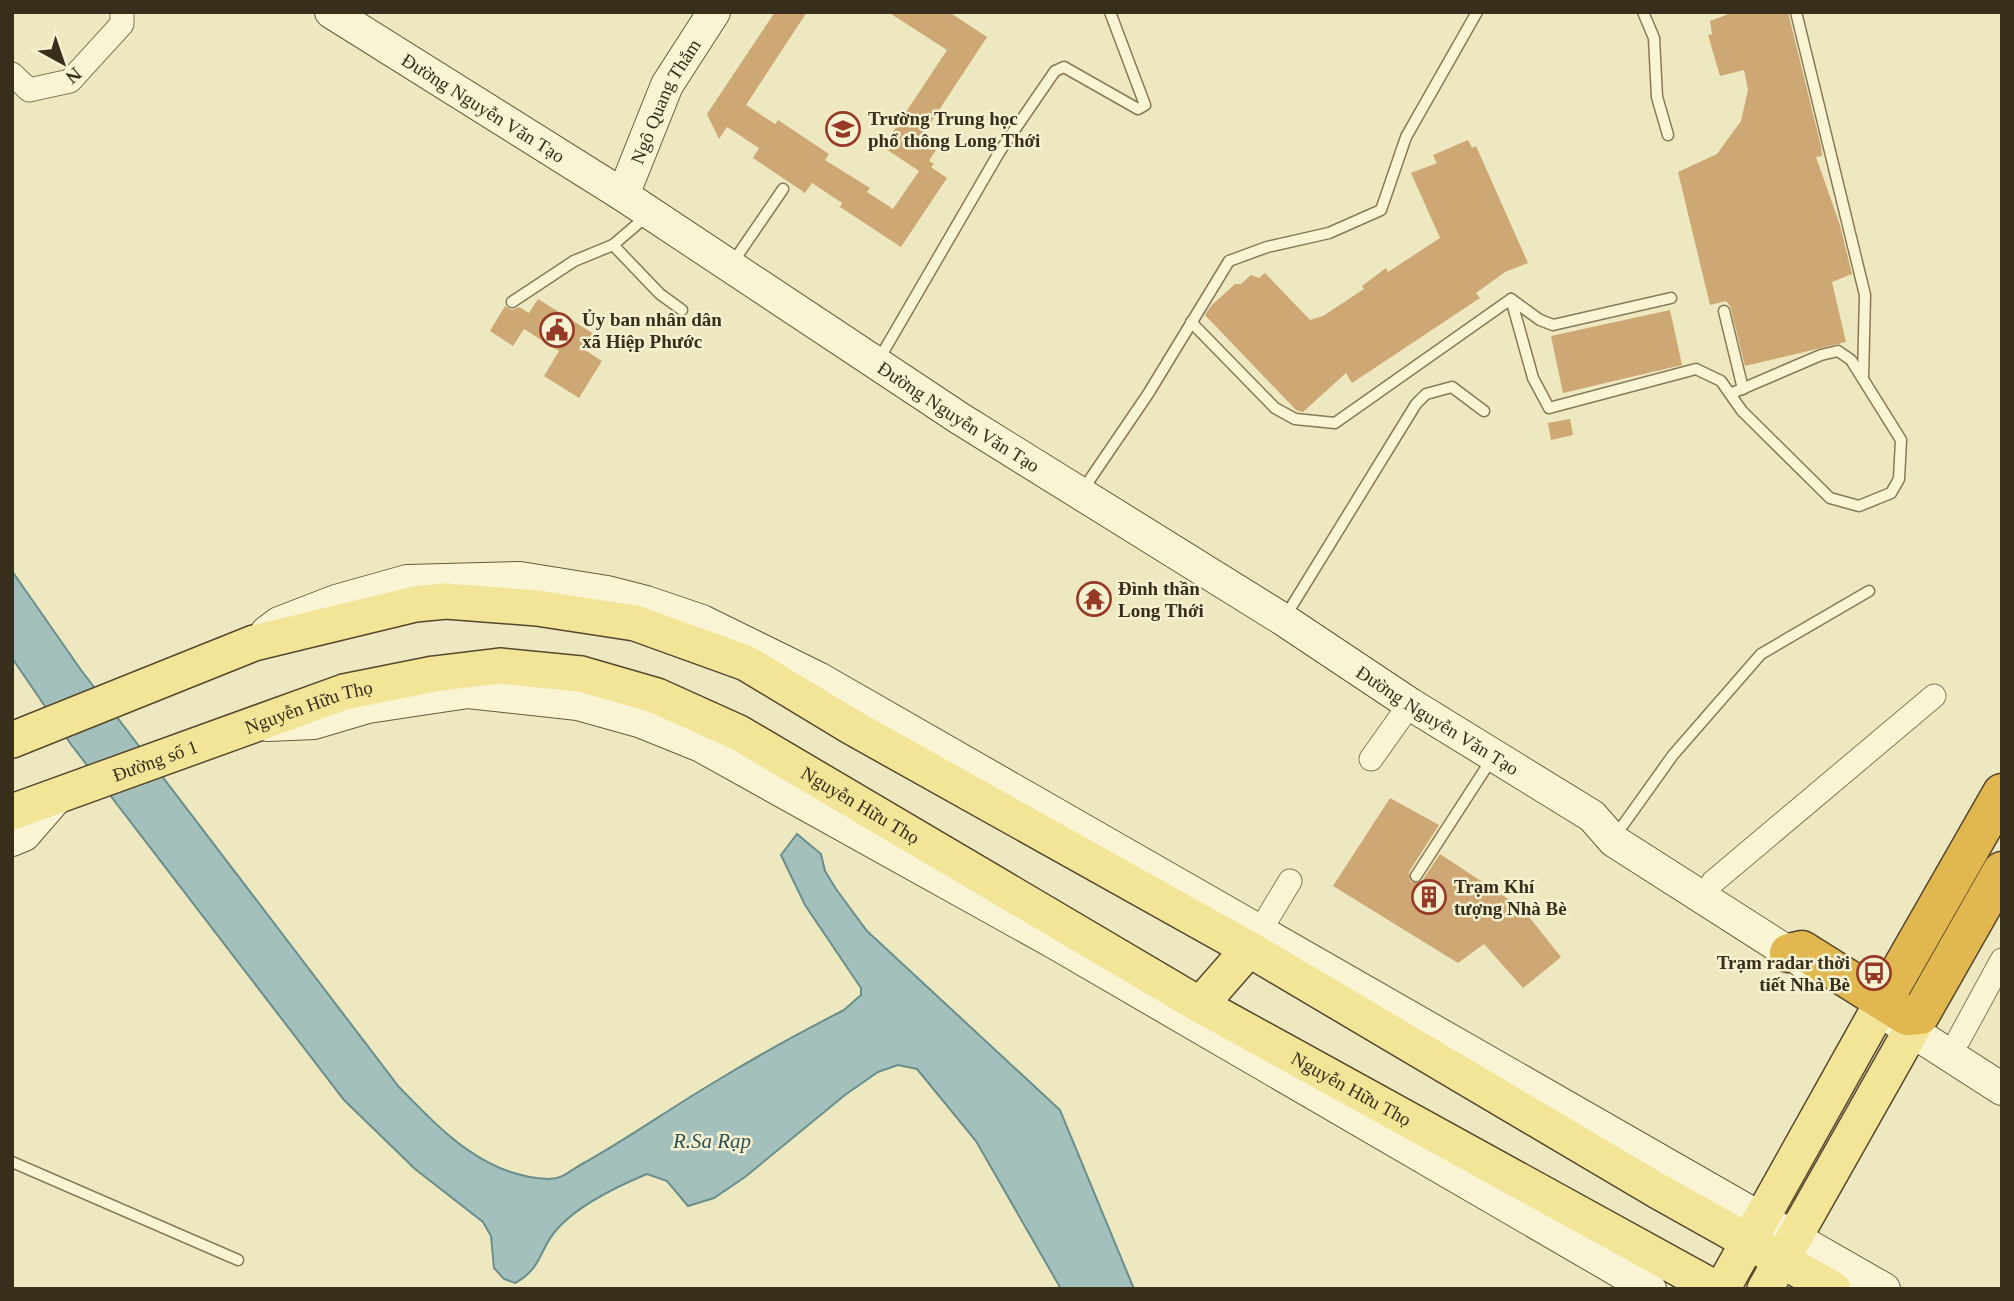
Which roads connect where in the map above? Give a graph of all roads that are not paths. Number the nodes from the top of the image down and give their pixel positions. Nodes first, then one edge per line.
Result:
1 (122, 12) edge
2 (331, 12) edge
3 (714, 12) edge
4 (1110, 12) edge
5 (1477, 12) edge
6 (1643, 12) edge
7 (1796, 12) edge
8 (12, 74) edge
9 (1668, 135) dead end
10 (783, 189) dead end
11 (623, 195) junction
12 (650, 213) junction
13 (613, 245) junction
14 (731, 266) junction
15 (1671, 298) dead end
16 (1511, 299) junction
17 (512, 302) dead end
18 (682, 310) dead end
19 (1724, 311) dead end
20 (1191, 322) junction
21 (876, 363) junction
22 (1863, 378) junction
23 (1743, 389) junction
24 (1730, 394) junction
25 (1484, 411) dead end
26 (1080, 494) junction
27 (1869, 591) dead end
28 (1284, 620) junction
29 (1934, 696) dead end
30 (1410, 704) junction
31 (252, 725) joint
32 (16, 737) edge
33 (1494, 754) junction
34 (1371, 759) dead end
35 (2002, 793) edge
36 (57, 797) junction
37 (12, 812) edge
38 (1592, 816) junction
39 (1623, 825) junction
40 (12, 840) edge
41 (922, 853) junction
42 (2002, 871) edge
43 (1416, 876) dead end
44 (1290, 881) dead end
45 (1713, 882) junction
46 (1254, 940) junction
47 (1789, 953) joint
48 (2002, 960) edge
49 (1883, 1002) junction
50 (1200, 1004) junction
51 (1916, 1023) junction
52 (1959, 1039) junction
53 (2002, 1067) edge
54 (2002, 1089) edge
55 (1413, 1137) junction
56 (12, 1162) edge
57 (1755, 1230) junction
58 (238, 1260) dead end
59 (1780, 1262) edge
60 (1639, 1286) edge
61 (1716, 1289) edge
62 (1722, 1289) edge
63 (1833, 1289) edge
64 (1884, 1289) edge

1 - 8 street
2 - 11 main road, Đường Nguyễn Văn Tạo
3 - 11 main road, Ngô Quang Thắm
4 - 21 lane
5 - 20 lane
6 - 9 lane
7 - 22 lane
10 - 14 lane
11 - 12 main road, Đường Nguyễn Văn Tạo
12 - 13 lane
12 - 14 main road, Đường Nguyễn Văn Tạo
13 - 17 lane
13 - 18 lane
14 - 21 main road, Đường Nguyễn Văn Tạo
15 - 16 lane
16 - 20 lane
16 - 24 lane
19 - 23 lane
20 - 26 lane
21 - 26 main road, Đường Nguyễn Văn Tạo
22 - 23 lane
22 - 24 lane
23 - 24 lane
25 - 28 lane
26 - 28 main road, Đường Nguyễn Văn Tạo
27 - 39 lane
28 - 30 main road, Đường Nguyễn Văn Tạo
29 - 45 street
30 - 33 main road, Đường Nguyễn Văn Tạo
30 - 34 street
31 - 36 main road, Đường số 1
31 - 41 main road, Nguyễn Hữu Thọ
32 - 46 main road
33 - 38 main road, Đường Nguyễn Văn Tạo
33 - 43 lane
35 - 49 highway
36 - 37 main road
36 - 40 main road
38 - 39 main road, Đường Nguyễn Văn Tạo
38 - 47 main road, Đường Nguyễn Văn Tạo
39 - 45 main road, Đường Nguyễn Văn Tạo
41 - 50 main road, Nguyễn Hữu Thọ
41 - 55 main road, Nguyễn Hữu Thọ
42 - 51 highway
44 - 46 street
45 - 49 main road, Đường Nguyễn Văn Tạo
46 - 50 main road
46 - 57 main road
47 - 49 highway
48 - 52 street
49 - 51 highway
49 - 57 main road
50 - 55 main road, Nguyễn Hữu Thọ
51 - 52 main road
51 - 54 main road
51 - 59 main road
52 - 53 main road
55 - 60 main road, Nguyễn Hữu Thọ
55 - 61 main road, Nguyễn Hữu Thọ
56 - 58 lane
57 - 59 main road
57 - 62 main road
59 - 63 main road
59 - 64 main road

